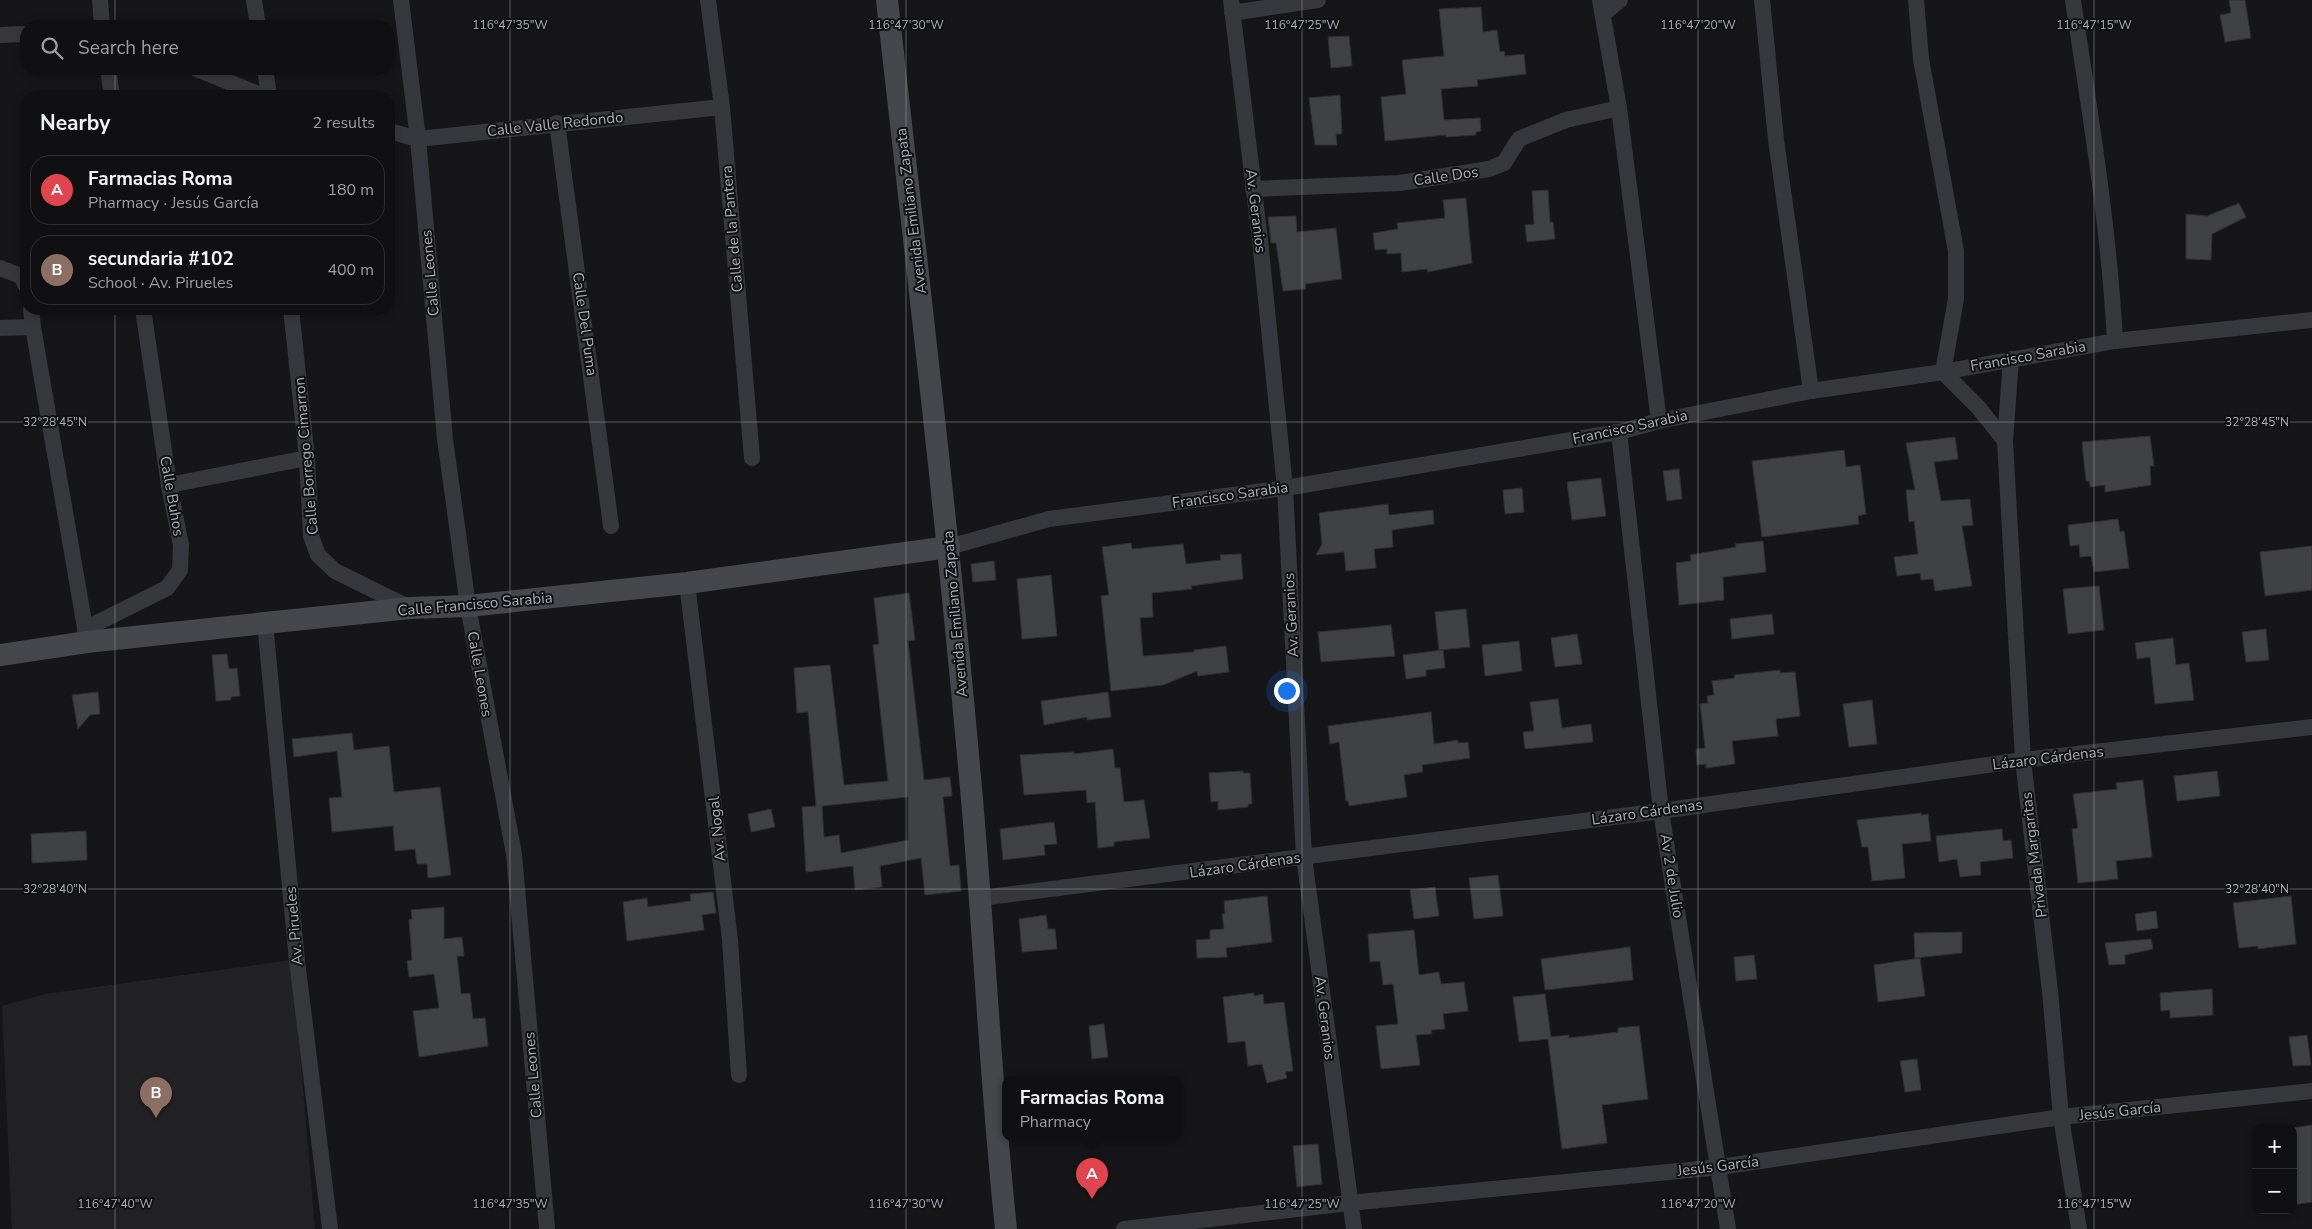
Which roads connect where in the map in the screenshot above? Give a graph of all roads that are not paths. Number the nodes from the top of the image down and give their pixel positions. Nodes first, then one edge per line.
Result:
1 (100, 0) edge
2 (254, 0) edge
3 (401, 0) edge
4 (708, 0) edge
5 (887, 0) edge
6 (1318, 0) edge
7 (1620, 0) edge
8 (1762, 0) edge
9 (1916, 0) edge
10 (2073, 0) edge
11 (1231, 7) edge
12 (1602, 7) edge
13 (102, 20) edge
14 (257, 20) edge
15 (20, 34) edge
16 (0, 35) edge
17 (109, 75) edge
18 (212, 75) edge
19 (265, 75) edge
20 (111, 90) edge
21 (248, 90) edge
22 (268, 90) edge
23 (722, 107) junction
24 (1619, 108) junction
25 (556, 123) junction
26 (395, 132) edge
27 (418, 138) junction
28 (1254, 189) junction
29 (0, 268) edge
30 (20, 276) edge
31 (32, 315) edge
32 (144, 315) edge
33 (292, 315) edge
34 (2312, 320) edge
35 (0, 328) edge
36 (33, 328) junction
37 (2116, 341) junction
38 (2011, 359) junction
39 (1943, 372) junction
40 (1811, 391) junction
41 (1659, 421) junction
42 (1618, 432) junction
43 (2006, 441) junction
44 (307, 458) junction
45 (752, 458) dead end
46 (169, 486) junction
47 (1285, 488) junction
48 (611, 526) dead end
49 (950, 547) junction
50 (687, 583) junction
51 (468, 606) junction
52 (410, 608) junction
53 (265, 623) junction
54 (86, 636) junction
55 (0, 654) edge
56 (2312, 727) edge
57 (2023, 760) junction
58 (1661, 811) junction
59 (1304, 857) junction
60 (981, 898) junction
61 (739, 1075) dead end
62 (2312, 1091) edge
63 (2061, 1117) junction
64 (1720, 1167) junction
65 (1349, 1203) junction
66 (330, 1229) edge
67 (547, 1229) edge
68 (1006, 1229) edge
69 (1124, 1229) edge
70 (1354, 1229) edge
71 (1728, 1229) edge
72 (2079, 1229) edge

1 - 13 street
2 - 14 street
3 - 27 street, Calle Leones
4 - 23 street, Calle de la Pantera
5 - 49 main road, Avenida Emiliano Zapata
6 - 11 street
7 - 12 street
8 - 40 street
9 - 39 street
10 - 37 street
11 - 28 street, Av. Geranios
12 - 24 street
15 - 16 street
17 - 20 street
18 - 21 street
19 - 22 street
23 - 25 street, Calle Valle Redondo
23 - 45 street, Calle de la Pantera
24 - 28 street, Calle Dos
24 - 41 street
25 - 27 street, Calle Valle Redondo
25 - 48 street, Calle Del Puma
26 - 27 street, Calle Valle Redondo
27 - 51 street, Calle Leones
28 - 47 street, Av. Geranios
29 - 30 street
31 - 36 street
32 - 46 street, Calle Buhos
33 - 44 street, Calle Borrego Cimarron
34 - 37 street, Francisco Sarabia
35 - 36 street
36 - 54 street
37 - 38 street, Francisco Sarabia
38 - 39 street, Francisco Sarabia
38 - 43 street, Privada Margaritas
39 - 40 street, Francisco Sarabia
39 - 43 street
40 - 41 street, Francisco Sarabia
41 - 42 street, Francisco Sarabia
42 - 47 street, Francisco Sarabia
42 - 58 street, Av 2 de Julio
43 - 57 street, Privada Margaritas
44 - 46 street
44 - 52 street, Calle Borrego Cimarron
46 - 54 street, Calle Buhos
47 - 49 street, Francisco Sarabia
47 - 59 street, Av. Geranios
49 - 50 main road, Calle Francisco Sarabia
49 - 60 main road, Avenida Emiliano Zapata
50 - 51 main road, Calle Francisco Sarabia
50 - 61 street, Av. Nogal
51 - 52 main road, Calle Francisco Sarabia
51 - 67 street, Calle Leones
52 - 53 main road, Calle Francisco Sarabia
53 - 54 main road, Calle Francisco Sarabia
53 - 66 street, Av. Pirueles
54 - 55 main road, Calle Francisco Sarabia
56 - 57 street, Lázaro Cárdenas
57 - 58 street, Lázaro Cárdenas
57 - 63 street, Privada Margaritas
58 - 59 street, Lázaro Cárdenas
58 - 64 street, Av 2 de Julio
59 - 60 street, Lázaro Cárdenas
59 - 65 street, Av. Geranios
60 - 68 main road, Avenida Emiliano Zapata
62 - 63 street, Jesús García
63 - 64 street, Jesús García
63 - 72 street, Privada Margaritas
64 - 65 street, Jesús García
64 - 71 street, Av 2 de Julio
65 - 69 street, Jesús García
65 - 70 street, Av. Geranios

